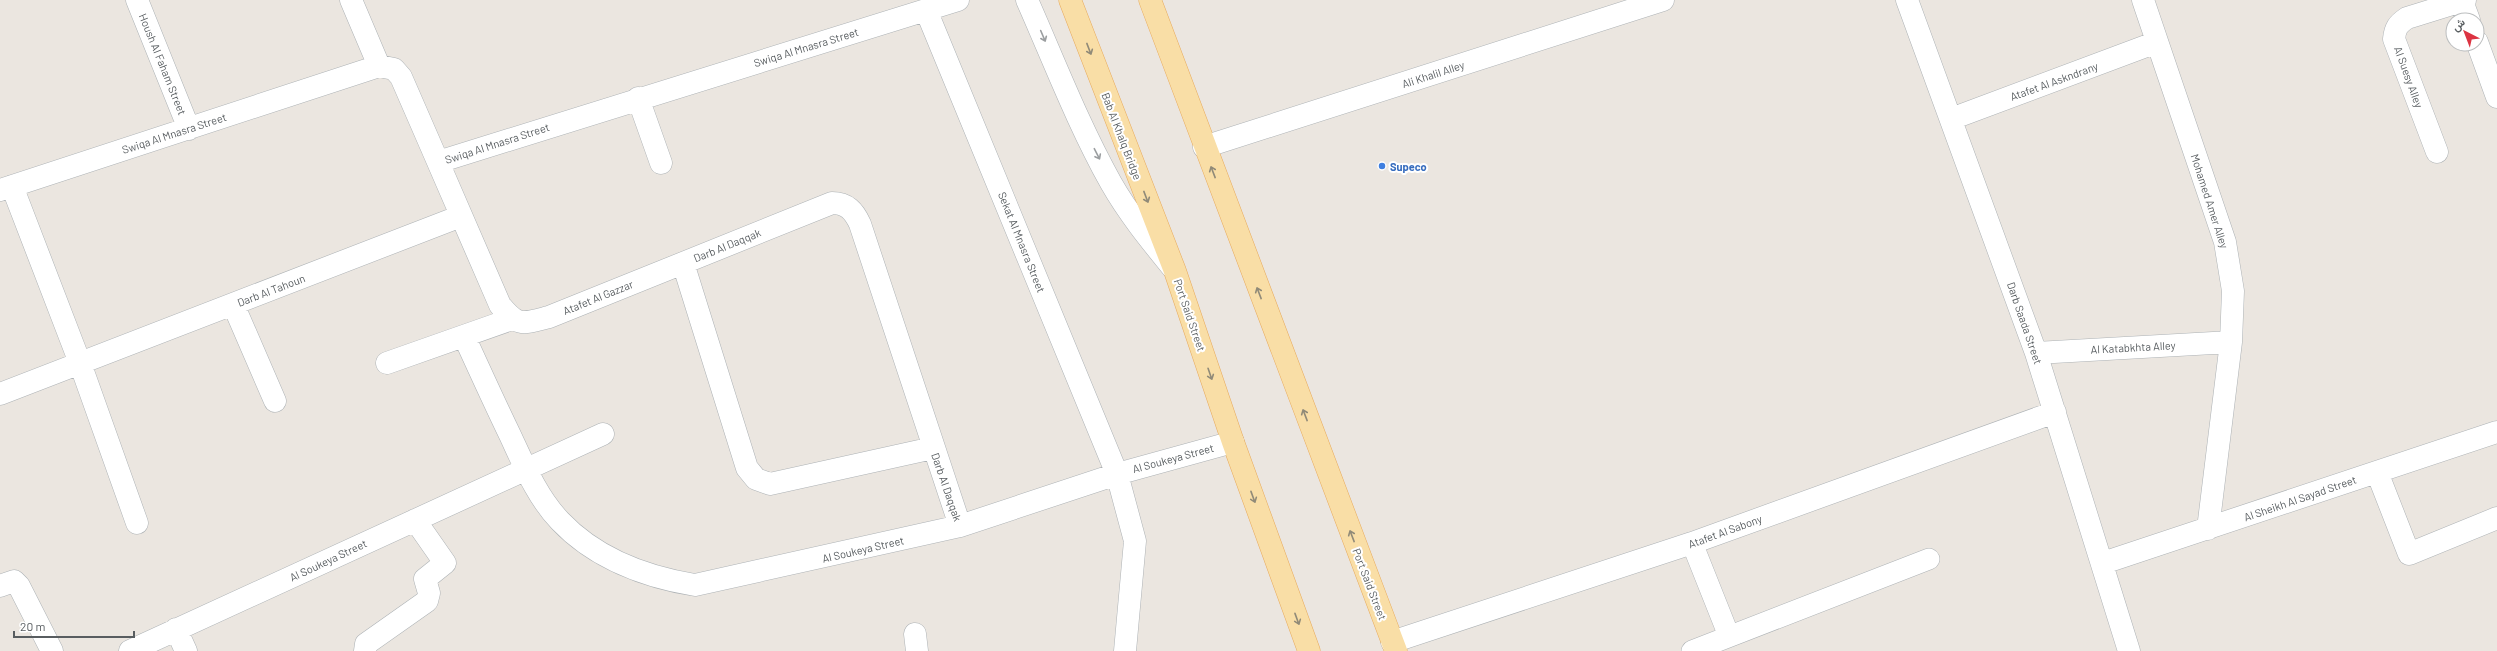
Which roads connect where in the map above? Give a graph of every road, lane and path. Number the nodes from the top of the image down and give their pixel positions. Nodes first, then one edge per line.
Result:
1 (137, 0) edge
2 (351, 0) edge
3 (958, 0) edge
4 (1027, 0) edge
5 (1070, 0) edge
6 (1150, 0) edge
7 (1663, 0) edge
8 (1908, 0) edge
9 (2143, 0) edge
10 (2465, 7) edge
11 (926, 10) junction
12 (2157, 42) junction
13 (2481, 52) edge
14 (379, 66) junction
15 (2497, 97) edge
16 (638, 98) junction
17 (1951, 119) junction
18 (189, 129) junction
19 (1204, 147) junction
20 (2437, 152) dead end
21 (438, 162) junction
22 (661, 163) dead end
23 (6, 188) edge
24 (461, 216) junction
25 (683, 263) junction
26 (1175, 271) junction
27 (233, 304) junction
28 (512, 319) junction
29 (464, 336) junction
30 (2231, 342) junction
31 (2036, 353) junction
32 (80, 363) junction
33 (387, 363) dead end
34 (0, 394) edge
35 (275, 401) dead end
36 (2054, 412) junction
37 (2497, 432) edge
38 (604, 434) dead end
39 (1233, 442) junction
40 (933, 448) junction
41 (526, 470) junction
42 (2377, 472) junction
43 (1117, 474) junction
44 (2497, 518) edge
45 (415, 520) junction
46 (137, 523) dead end
47 (960, 526) junction
48 (2208, 529) junction
49 (1692, 543) junction
50 (1929, 559) dead end
51 (2103, 563) junction
52 (0, 586) edge
53 (176, 629) junction
54 (1729, 636) junction
55 (1394, 646) edge
56 (52, 651) edge
57 (130, 651) edge
58 (186, 651) edge
59 (365, 651) edge
60 (1125, 651) edge
61 (1309, 651) edge
62 (1692, 651) edge
63 (2129, 651) edge

1 - 18 street, Housh Al Faham Street
2 - 14 street
3 - 11 street, Swiqa Al Mnasra Street
4 -> 26 street, Port Said Street
5 -> 26 main road, Bab Al Khalq Bridge
6 - 19 main road, Port Said Street
7 - 19 street, Ali Khalil Alley
8 - 17 street, Darb Saada Street
9 - 12 street, Mohamed Amer Alley
10 - 20 street, Al Suesy Alley
11 - 16 street, Swiqa Al Mnasra Street
11 - 43 street, Sekat Al Mnasra Street
12 - 17 street, Atafet Al Askndrany
12 - 30 street, Mohamed Amer Alley
13 - 15 street
14 - 18 street, Swiqa Al Mnasra Street
14 - 21 street, Swiqa Al Mnasra Street
16 - 21 street, Swiqa Al Mnasra Street
16 - 22 street
17 - 31 street, Darb Saada Street
18 - 23 street, Swiqa Al Mnasra Street
55 -> 19 main road, Port Said Street
21 - 24 street
23 - 32 street
24 - 27 street, Darb Al Tahoun
24 - 28 street
25 - 28 street, Atafet Al Gazzar
25 - 40 street, Darb Al Daqqak
25 - 40 street, Darb Al Daqqak
26 -> 39 main road, Port Said Street
27 - 32 street, Darb Al Tahoun
27 - 35 street
28 - 29 street, Atafet Al Gazzar
29 - 33 street, Atafet Al Gazzar
29 - 41 street, Al Soukeya Street
30 - 31 street, Al Katabkhta Alley
30 - 48 street, Mohamed Amer Alley
31 - 36 street, Darb Saada Street
32 - 34 street, Darb Al Tahoun
32 - 46 street
36 - 49 street, Atafet Al Sabony
36 - 51 street, Darb Saada Street
37 - 42 street, Al Sheikh Al Sayad Street
38 - 41 street, Al Soukeya Street
39 - 43 street, Al Soukeya Street
39 -> 61 main road, Port Said Street
40 - 47 street, Darb Al Daqqak
41 - 45 street, Al Soukeya Street
41 - 47 street, Al Soukeya Street
42 - 44 street
42 - 48 street, Al Sheikh Al Sayad Street
43 - 47 street, Al Soukeya Street
43 - 60 street, Sekat Al Mnasra Street
45 - 53 street, Al Soukeya Street
45 - 59 street
48 - 51 street, Al Sheikh Al Sayad Street
49 - 54 lane
49 - 55 street, Atafet Al Sabony
50 - 54 lane
51 - 63 street, Darb Saada Street
52 - 56 street
53 - 57 street, Al Soukeya Street
53 - 58 street
54 - 62 lane

